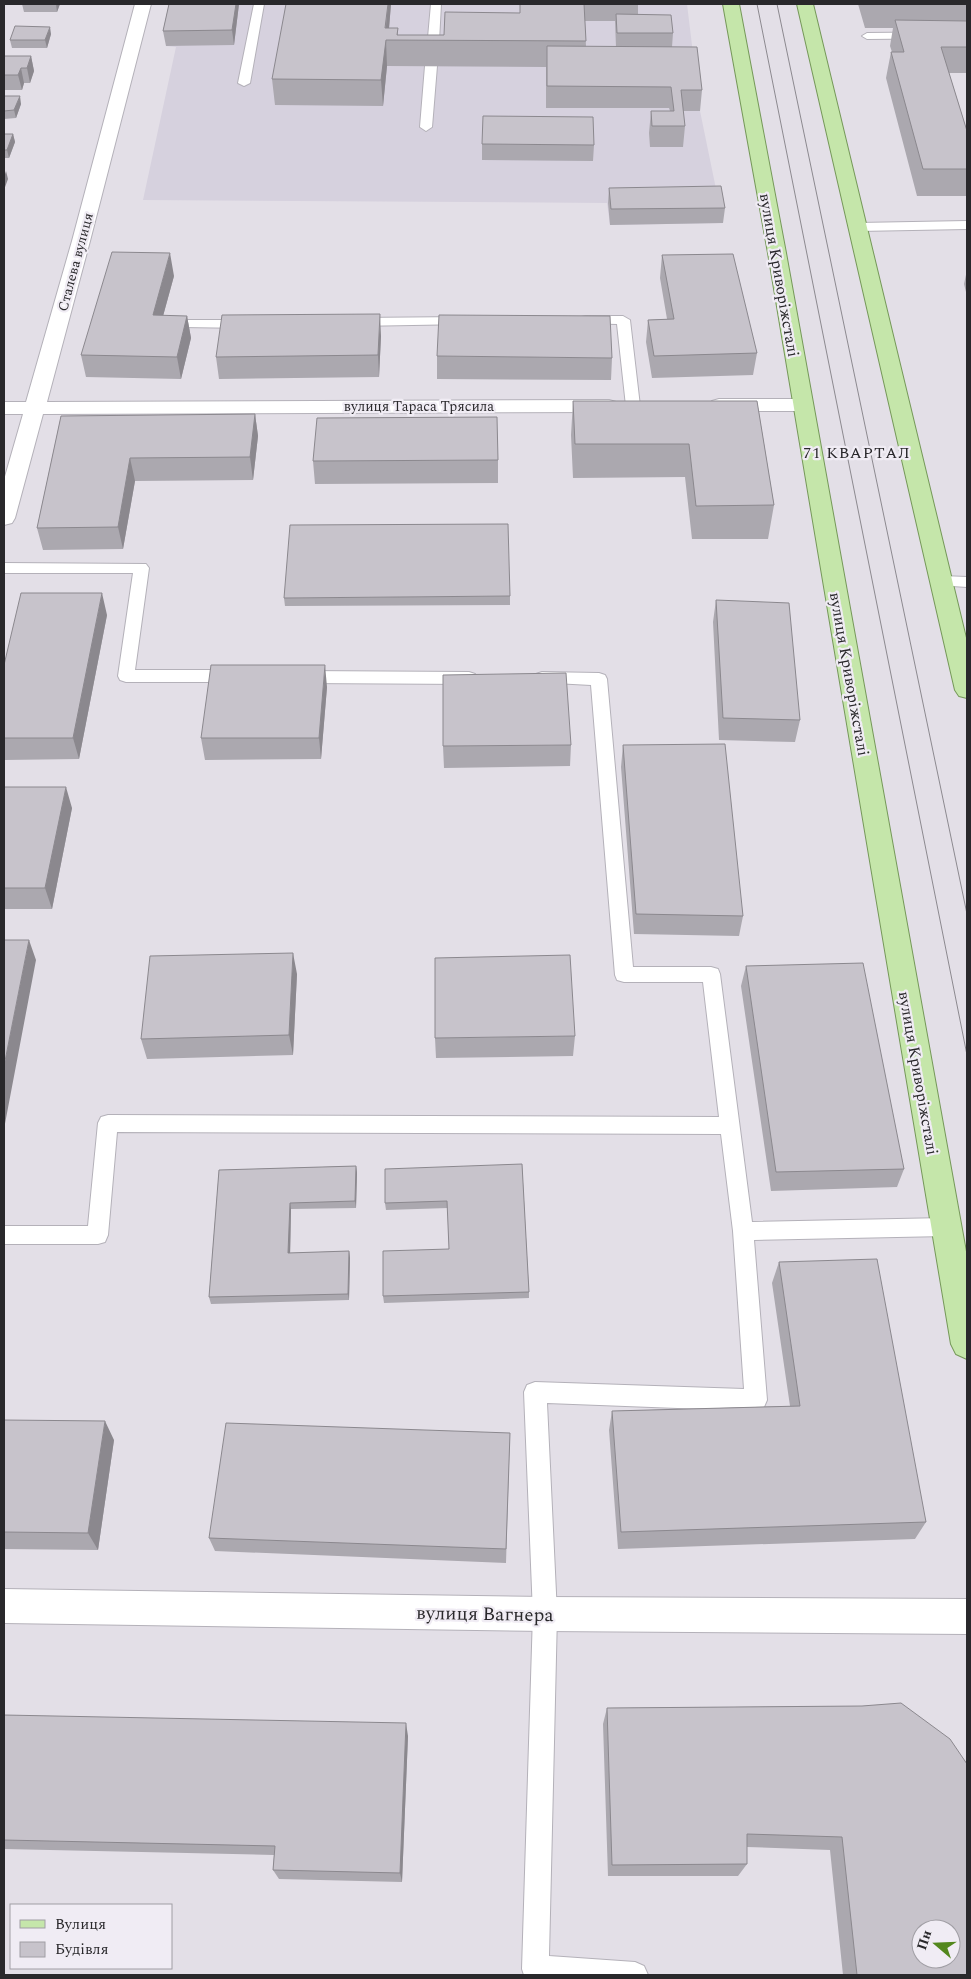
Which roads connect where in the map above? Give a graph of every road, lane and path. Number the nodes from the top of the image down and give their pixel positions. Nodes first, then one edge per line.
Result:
1 (143, 4) edge
2 (259, 4) edge
3 (436, 4) edge
4 (731, 4) edge
5 (805, 4) edge
6 (967, 35) edge
7 (867, 36) dead end
8 (244, 82) dead end
9 (426, 126) dead end
10 (967, 225) edge
11 (858, 227) junction
12 (574, 320) edge
13 (475, 321) edge
14 (346, 322) edge
15 (187, 324) edge
16 (257, 324) edge
17 (700, 405) edge
18 (803, 405) junction
19 (642, 406) joint
20 (4, 408) edge
21 (35, 408) junction
22 (4, 518) edge
23 (4, 568) edge
24 (942, 581) junction
25 (967, 582) edge
26 (253, 676) edge
27 (282, 677) edge
28 (489, 678) edge
29 (529, 678) edge
30 (967, 690) edge
31 (730, 1126) junction
32 (946, 1227) junction
33 (743, 1231) junction
34 (4, 1235) edge
35 (967, 1344) edge
36 (4, 1606) edge
37 (545, 1614) junction
38 (967, 1617) edge
39 (635, 1975) edge

1 - 21 street, Сталева вулиця
2 - 8 lane
3 - 9 lane
4 - 18 main road, вулиця Криворіжсталі
5 - 11 main road
6 - 7 lane
10 - 11 lane
11 - 24 main road
12 - 19 lane
13 - 14 lane
15 - 16 lane
17 - 18 street
18 - 32 main road, вулиця Криворіжсталі
19 - 21 street, вулиця Тараса Трясила
20 - 21 street, вулиця Тараса Трясила
21 - 22 street, Сталева вулиця
23 - 26 lane
24 - 25 lane
24 - 30 main road
27 - 28 lane
29 - 31 lane
31 - 33 lane
31 - 34 lane
32 - 33 lane
32 - 35 main road, вулиця Криворіжсталі
33 - 37 lane
36 - 37 street, вулиця Вагнера
37 - 38 street, вулиця Вагнера
37 - 39 lane

